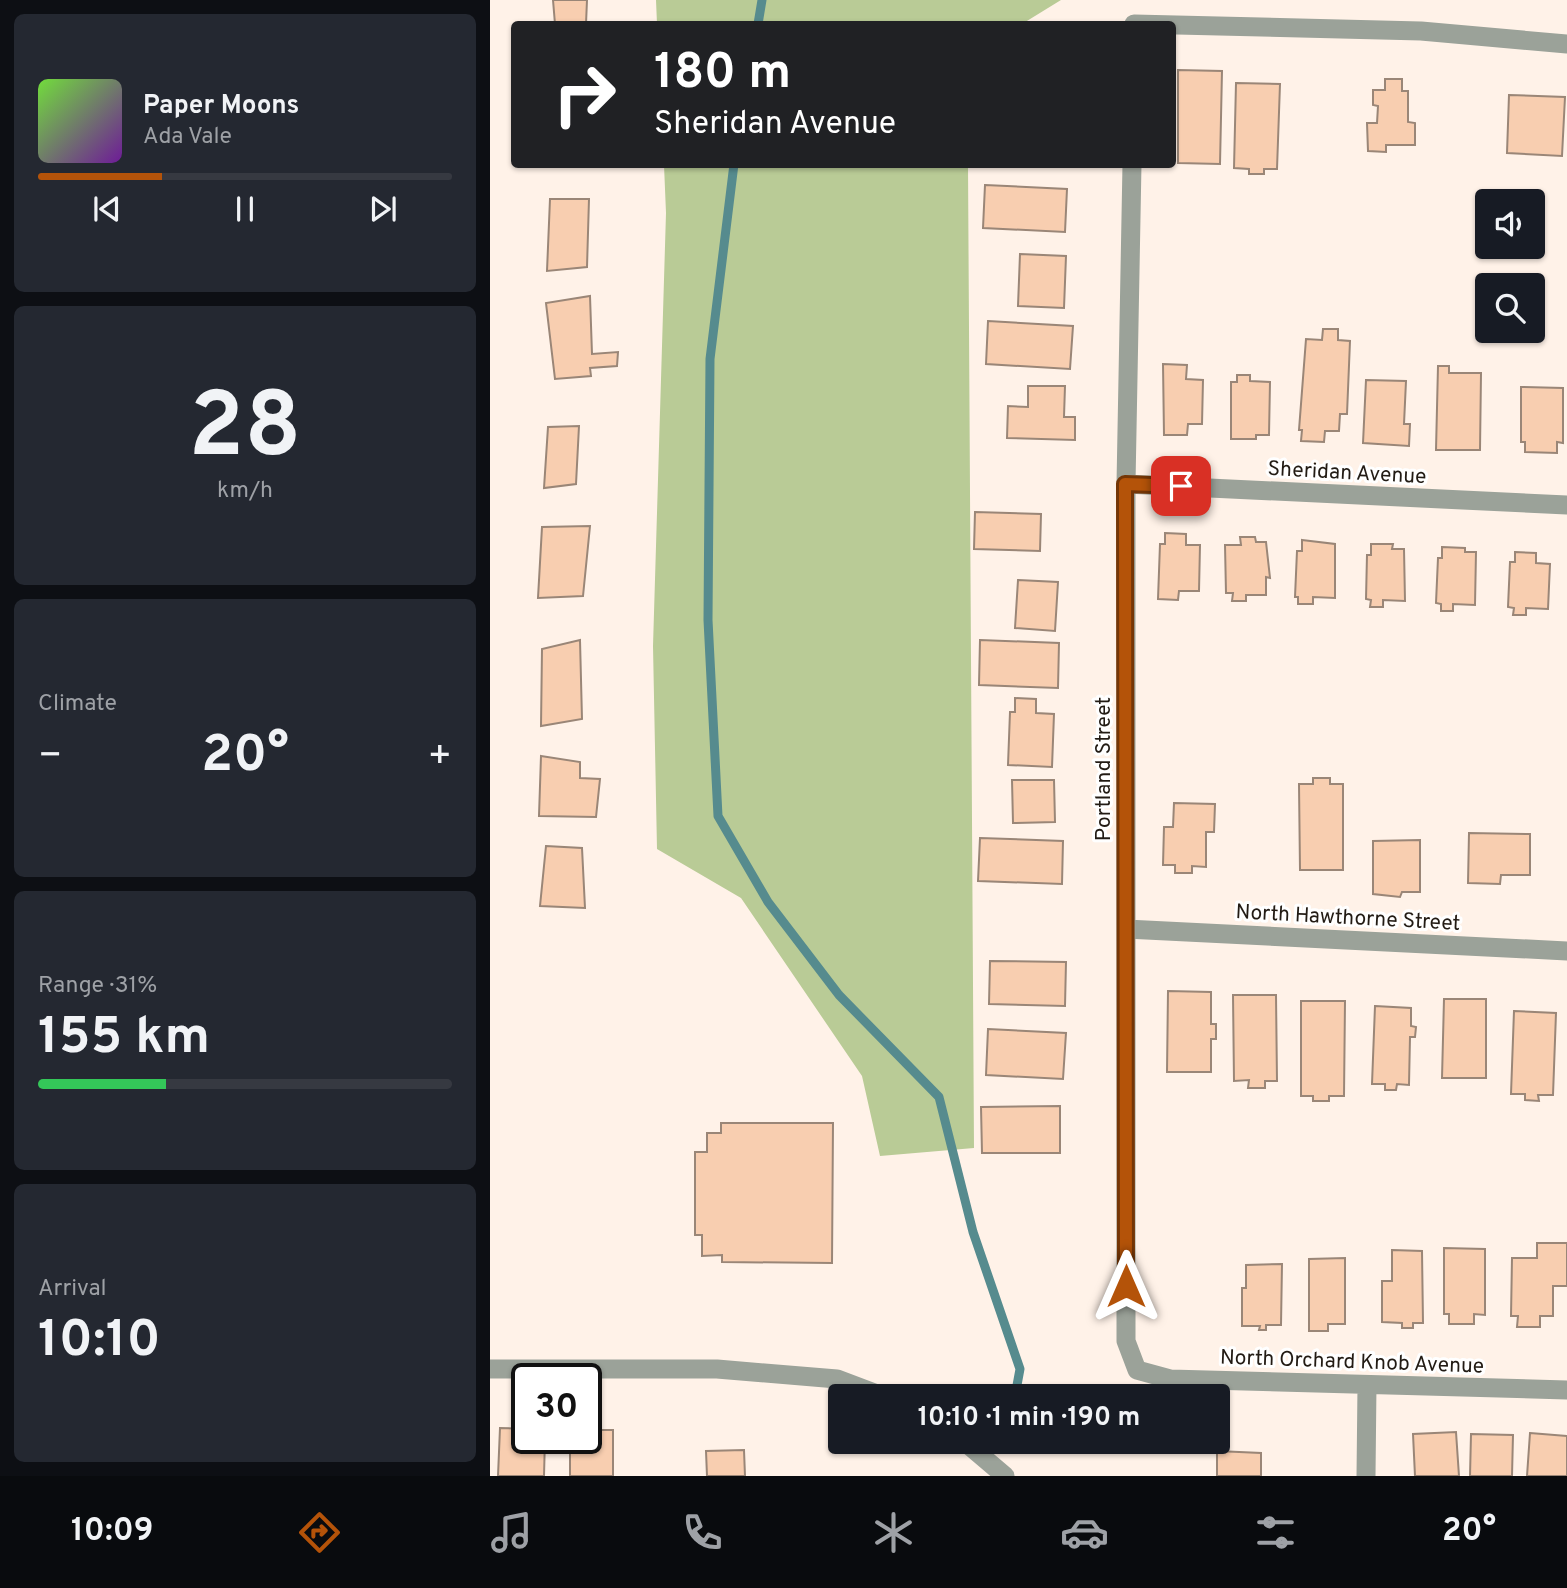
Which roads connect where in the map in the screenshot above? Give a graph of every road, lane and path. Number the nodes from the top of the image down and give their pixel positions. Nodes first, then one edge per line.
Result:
1 (1176, 24) edge
2 (1567, 44) edge
3 (1132, 168) edge
4 (1125, 484) junction
5 (1567, 505) edge
6 (1126, 929) junction
7 (1567, 951) edge
8 (490, 1369) edge
9 (1138, 1370) joint
10 (850, 1384) edge
11 (1367, 1385) junction
12 (1567, 1390) edge
13 (979, 1454) edge
14 (1005, 1476) edge
15 (1366, 1476) edge

1 - 2 street
3 - 4 street, Portland Street
4 - 5 street, Sheridan Avenue
4 - 6 street, Portland Street
6 - 7 street, North Hawthorne Street
6 - 9 street, Portland Street
8 - 10 street
9 - 11 street, North Orchard Knob Avenue
11 - 12 street, North Orchard Knob Avenue
11 - 15 street
13 - 14 street

